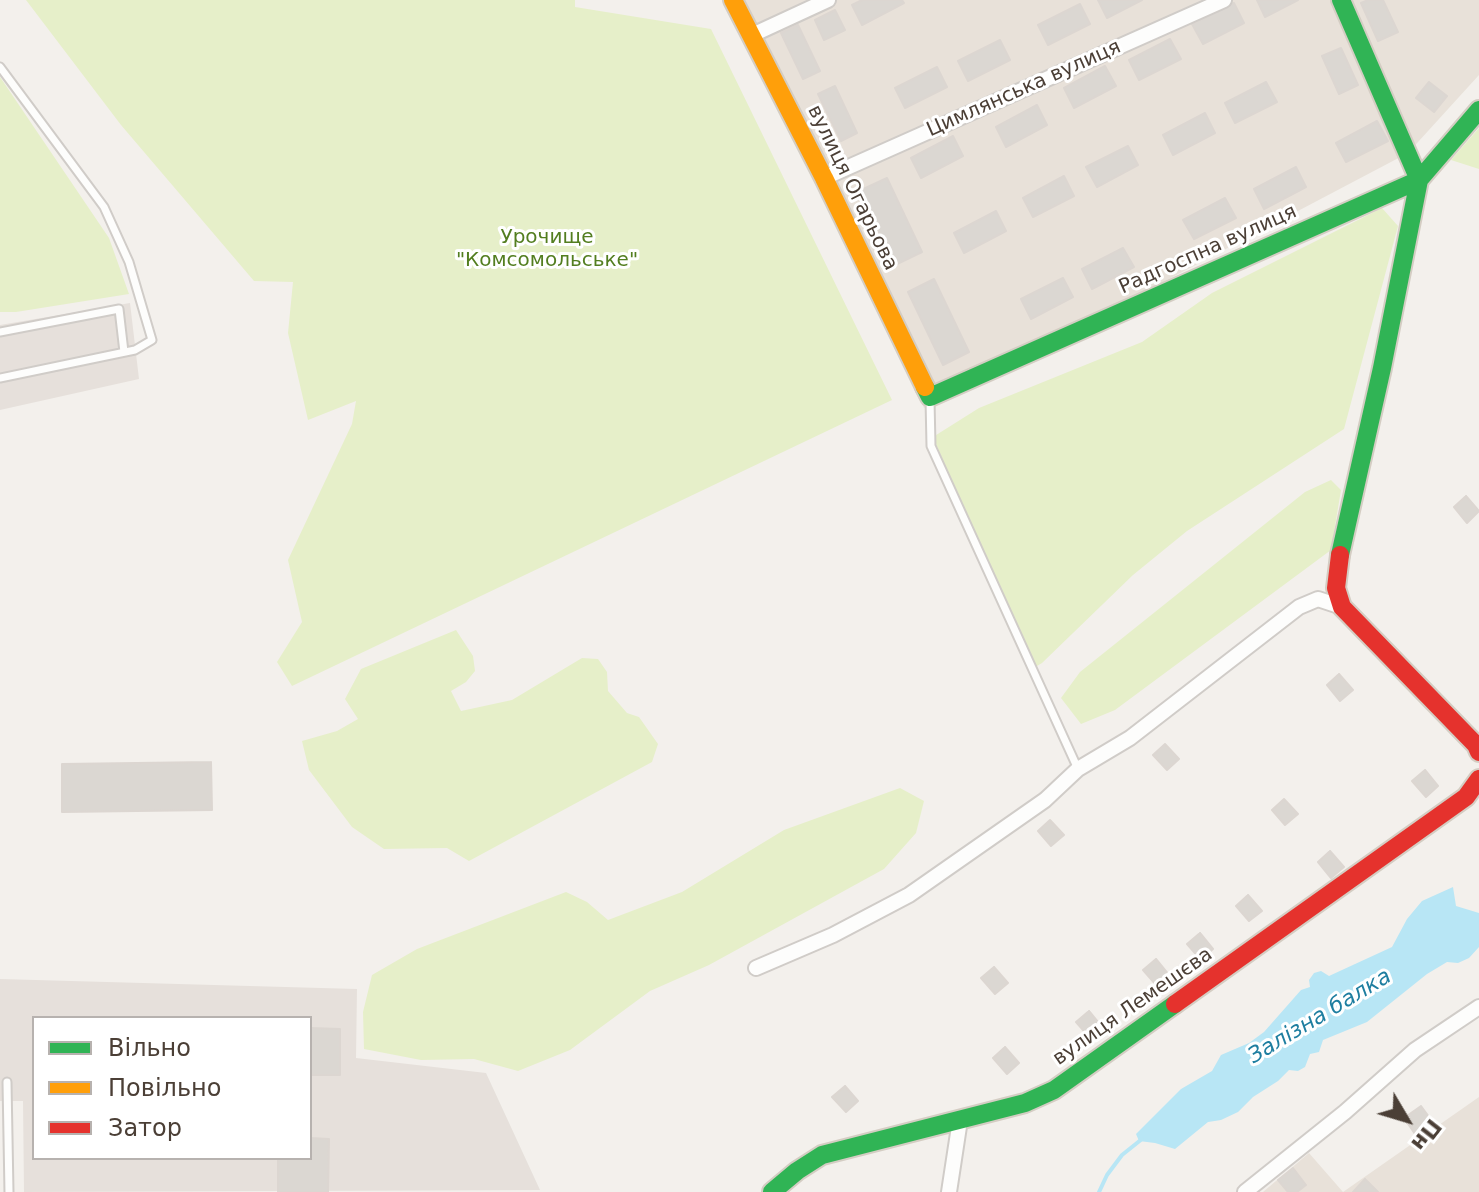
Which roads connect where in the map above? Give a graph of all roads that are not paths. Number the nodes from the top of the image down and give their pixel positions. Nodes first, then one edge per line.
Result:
1 (733, 0) edge
2 (828, 0) edge
3 (1224, 0) edge
4 (1341, 0) edge
5 (750, 36) junction
6 (0, 67) edge
7 (1479, 110) edge
8 (824, 178) junction
9 (1419, 180) junction
10 (0, 332) edge
11 (124, 352) junction
12 (0, 378) edge
13 (930, 397) junction
14 (1342, 607) junction
15 (1479, 752) edge
16 (1078, 769) junction
17 (1479, 779) edge
18 (756, 968) dead end
19 (1479, 1007) edge
20 (7, 1082) dead end
21 (960, 1120) junction
22 (9, 1192) edge
23 (772, 1192) edge
24 (949, 1192) edge
25 (1245, 1192) edge

1 - 5 street, вулиця Огарьова
2 - 5 street
3 - 8 street, Цимлянська вулиця
4 - 9 street
5 - 8 street, вулиця Огарьова
6 - 11 lane
7 - 9 street, Радгоспна вулиця
8 - 13 street, вулиця Огарьова
9 - 13 street, Радгоспна вулиця
9 - 14 street
10 - 11 lane
11 - 12 lane
13 - 16 lane
14 - 15 street
14 - 16 street
16 - 18 street
17 - 21 street, вулиця Лемешєва
19 - 25 street
20 - 22 lane
21 - 23 street, вулиця Лемешєва
21 - 24 street

